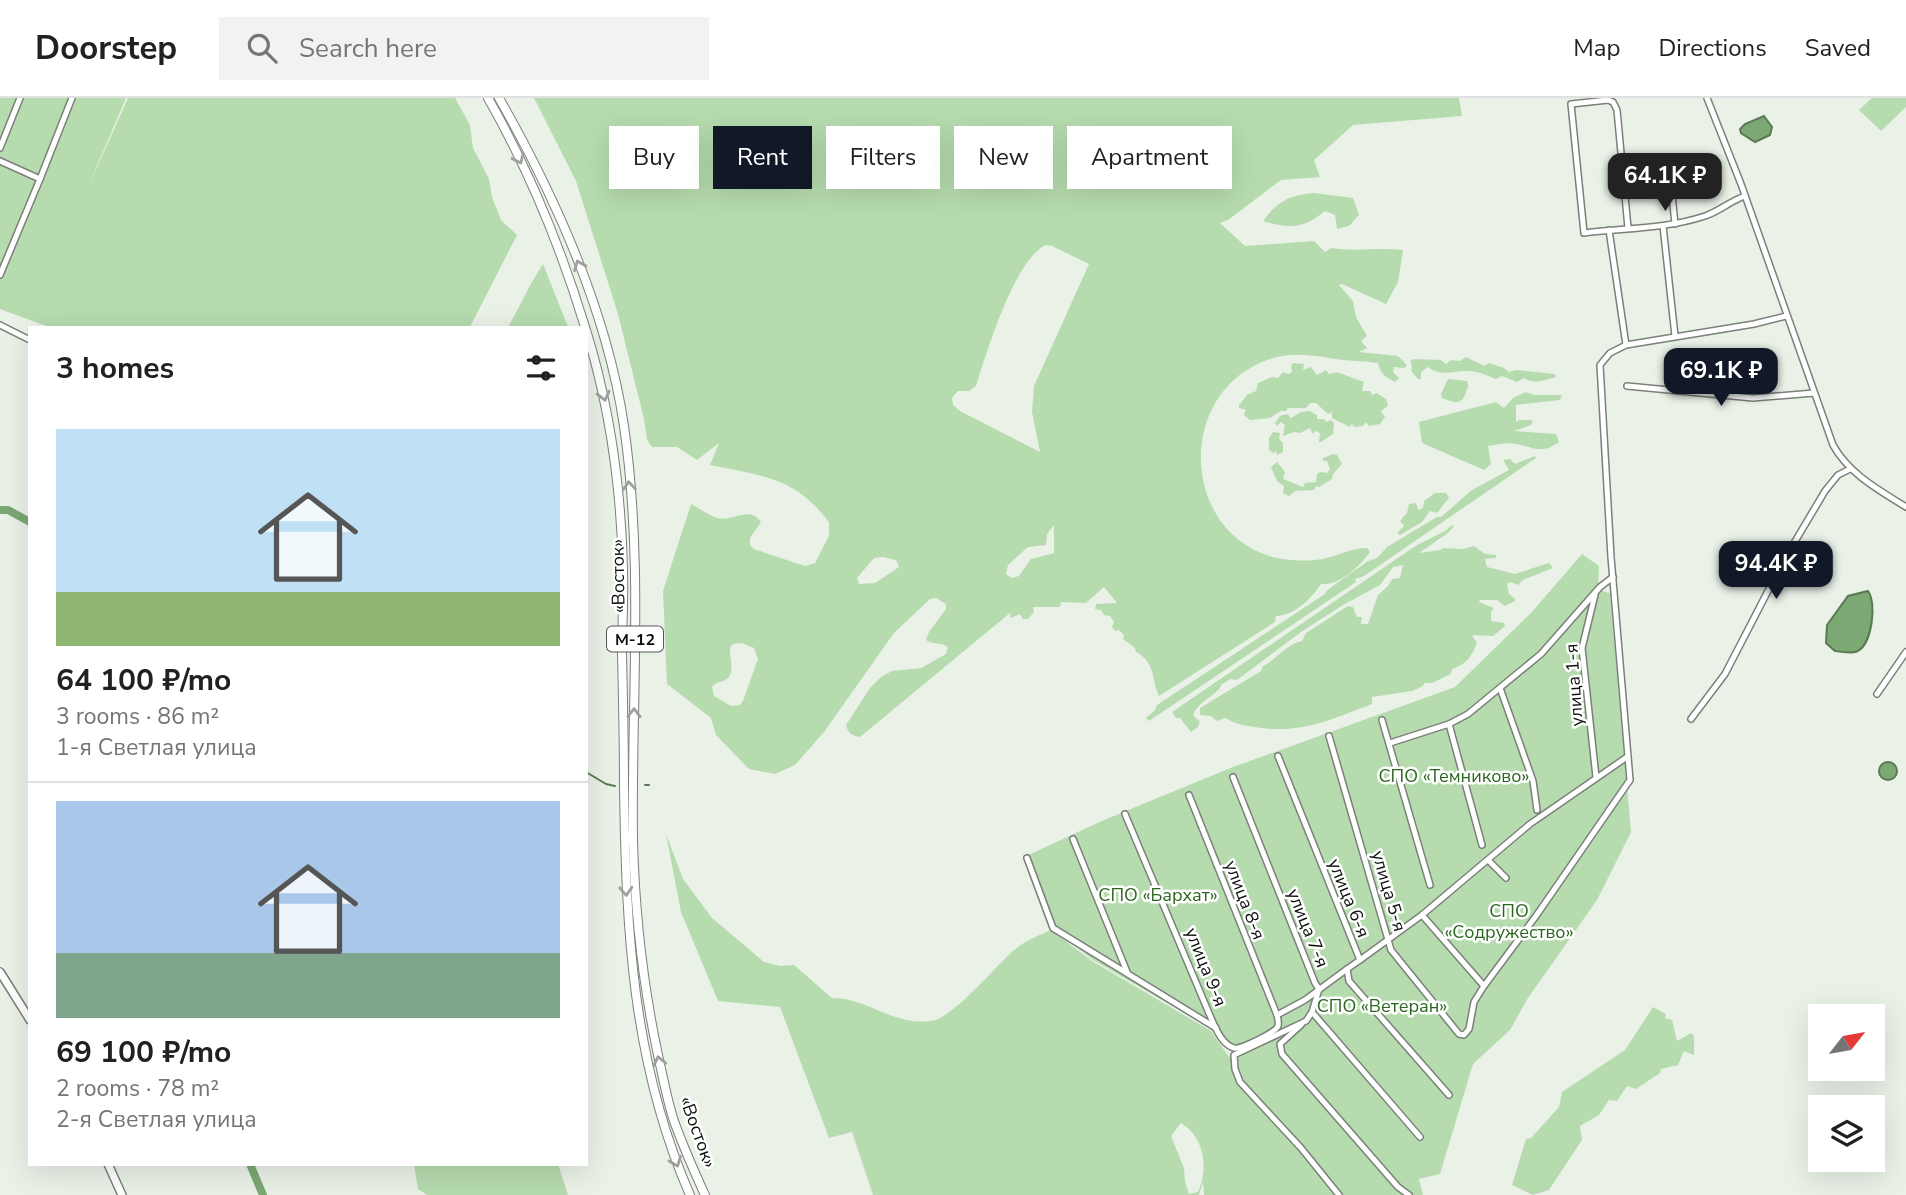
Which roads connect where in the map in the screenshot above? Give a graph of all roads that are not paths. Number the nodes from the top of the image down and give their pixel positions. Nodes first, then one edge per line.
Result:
1 (20, 98) edge
2 (72, 98) edge
3 (488, 98) edge
4 (499, 98) edge
5 (1707, 98) edge
6 (0, 148) edge
7 (1668, 157) dead end
8 (0, 162) edge
9 (40, 179) junction
10 (1745, 196) junction
11 (1675, 224) junction
12 (1662, 226) junction
13 (1628, 228) junction
14 (1609, 230) junction
15 (0, 275) edge
16 (1786, 316) junction
17 (0, 325) edge
18 (585, 326) edge
19 (588, 336) edge
20 (1675, 336) junction
21 (28, 339) edge
22 (1626, 345) junction
23 (1627, 386) dead end
24 (1814, 393) junction
25 (1850, 469) junction
26 (1906, 507) edge
27 (1613, 577) junction
28 (1596, 592) junction
29 (1906, 652) edge
30 (1500, 688) junction
31 (1877, 694) dead end
32 (1690, 719) dead end
33 (1382, 720) dead end
34 (1449, 724) junction
35 (1329, 736) dead end
36 (1390, 743) junction
37 (1278, 756) dead end
38 (1627, 757) junction
39 (1233, 777) dead end
40 (1596, 777) junction
41 (1189, 795) dead end
42 (1537, 810) dead end
43 (1125, 814) dead end
44 (1073, 839) dead end
45 (1482, 845) dead end
46 (1027, 858) dead end
47 (1488, 860) junction
48 (1506, 878) dead end
49 (1430, 885) dead end
50 (1422, 915) junction
51 (1388, 940) junction
52 (1360, 960) junction
53 (1347, 969) junction
54 (0, 972) edge
55 (1127, 972) junction
56 (1484, 986) junction
57 (1319, 989) junction
58 (1312, 1012) junction
59 (1277, 1016) junction
60 (28, 1017) edge
61 (1306, 1020) junction
62 (1216, 1028) junction
63 (1234, 1052) junction
64 (1449, 1095) dead end
65 (1420, 1138) dead end
66 (109, 1166) edge
67 (122, 1195) edge
68 (690, 1195) edge
69 (705, 1195) edge
70 (1339, 1195) edge
71 (1409, 1195) edge

1 - 6 street
2 - 9 street
3 -> 18 highway, «Восток» / М-12
69 -> 4 highway, «Восток» / М-12
5 - 10 street
7 - 11 street
8 - 9 street
9 - 15 street
10 - 11 street
10 - 16 street
11 - 12 street
12 - 13 street
12 - 20 street
13 - 14 street
13 - 14 street
14 - 22 street
16 - 20 street
16 - 24 street
17 - 21 street
19 -> 68 highway, «Восток» / М-12
20 - 22 street
22 - 27 street
23 - 24 street
24 - 25 street
25 - 26 street
25 - 32 street
27 - 28 street
27 - 38 street
28 - 30 street
28 - 40 street, улица 1-я
29 - 31 street
30 - 34 street
30 - 42 street
33 - 36 street
34 - 36 street
34 - 45 street
35 - 51 street, улица 5-я
36 - 49 street
37 - 52 street, улица 6-я
38 - 40 street
38 - 56 street
39 - 57 street, улица 7-я
40 - 47 street
41 - 59 street, улица 8-я
43 - 62 street, улица 9-я
44 - 55 street
46 - 55 street
47 - 48 street
47 - 50 street
50 - 51 street
50 - 56 street
51 - 52 street
51 - 56 street, улица 5-я
52 - 53 street, улица 6-я
53 - 57 street, улица 6-я
53 - 64 street
54 - 60 main road
55 - 62 street
57 - 58 street, улица 7-я
57 - 59 street, улица 6-я
58 - 61 street, улица 7-я
58 - 65 street
59 - 63 street, улица 6-я
61 - 63 street
61 - 71 street, улица 7-я
62 - 63 street, улица 9-я
63 - 70 street, улица 9-я
66 - 67 main road

